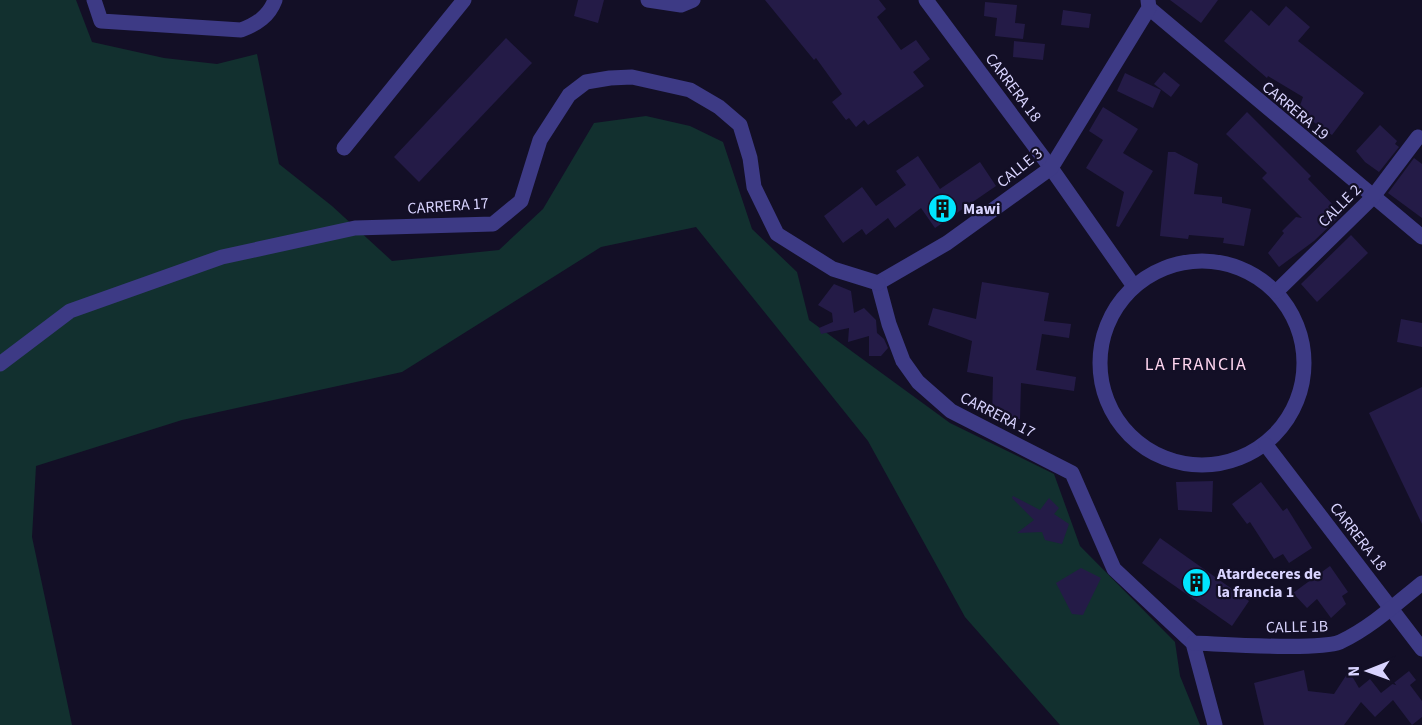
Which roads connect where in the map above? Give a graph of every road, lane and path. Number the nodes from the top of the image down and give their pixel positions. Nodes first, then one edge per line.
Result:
1 (94, 0) edge
2 (275, 0) edge
3 (464, 0) edge
4 (648, 0) edge
5 (693, 0) edge
6 (926, 0) edge
7 (1148, 4) edge
8 (1418, 137) dead end
9 (344, 148) dead end
10 (1051, 168) junction
11 (1372, 198) junction
12 (1422, 237) edge
13 (878, 283) junction
14 (1133, 285) junction
15 (1277, 291) junction
16 (0, 364) edge
17 (1266, 445) junction
18 (1422, 584) edge
19 (1391, 607) junction
20 (1193, 643) junction
21 (1422, 649) edge
22 (1215, 725) edge

1 - 2 street
3 - 9 street
4 - 5 street
6 - 10 street, CARRERA 18
7 - 10 street, CALLE 3
7 - 11 street, CARRERA 19
8 - 11 street, CALLE 2
10 - 13 street, CALLE 3
10 - 14 street, CARRERA 18
11 - 12 street, CARRERA 19
11 - 15 street, CALLE 2
13 - 16 street, CARRERA 17
13 - 20 street, CARRERA 17
14 - 15 street
14 - 17 street
15 - 17 street
17 - 19 street, CARRERA 18
18 - 19 street
19 - 20 street, CALLE 1B
19 - 21 street, CARRERA 18
20 - 22 street

